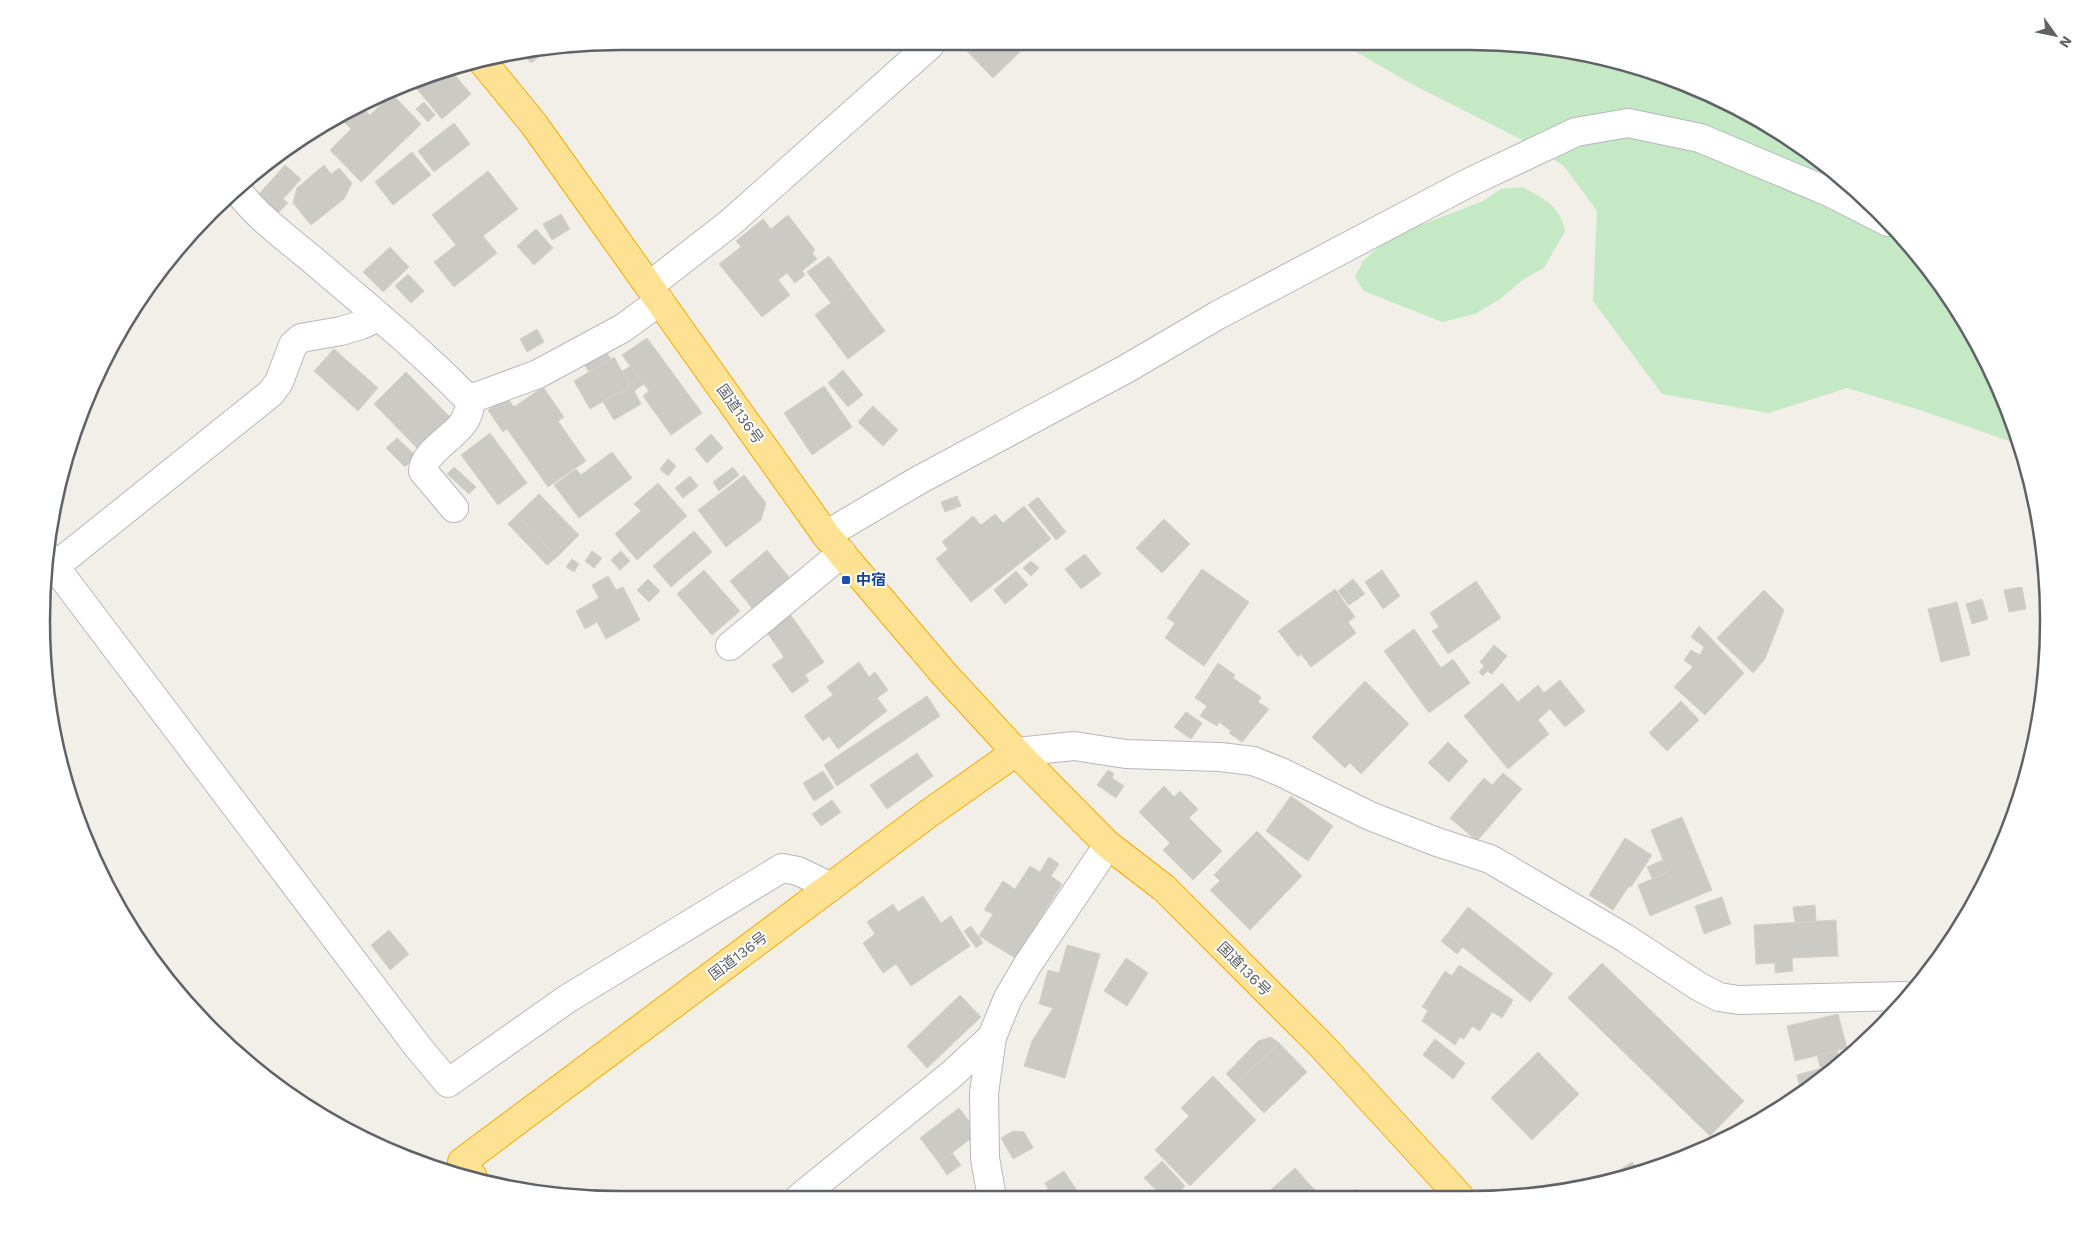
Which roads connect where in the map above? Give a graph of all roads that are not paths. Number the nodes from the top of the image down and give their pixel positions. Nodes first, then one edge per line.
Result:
1 (924, 50) edge
2 (486, 66) edge
3 (241, 195) edge
4 (1867, 211) edge
5 (654, 294) junction
6 (379, 317) junction
7 (471, 397) junction
8 (454, 508) dead end
9 (834, 544) junction
10 (54, 558) edge
11 (53, 565) edge
12 (730, 646) dead end
13 (1016, 752) junction
14 (1108, 845) junction
15 (831, 887) junction
16 (1899, 996) edge
17 (992, 1037) junction
18 (463, 1169) edge
19 (807, 1191) edge
20 (991, 1191) edge
21 (1455, 1191) edge

1 - 5 street
2 - 5 highway, 国道136号
3 - 6 street
4 - 9 street
5 - 7 street
5 - 9 highway, 国道136号
6 - 7 street
6 - 10 street
7 - 8 street
9 - 12 street
9 - 13 highway, 国道136号
11 - 15 street
13 - 14 highway, 国道136号
13 - 15 highway, 国道136号
13 - 16 street
14 - 17 street
14 - 21 highway, 国道136号
15 - 18 highway, 国道136号
17 - 19 street
17 - 20 street

